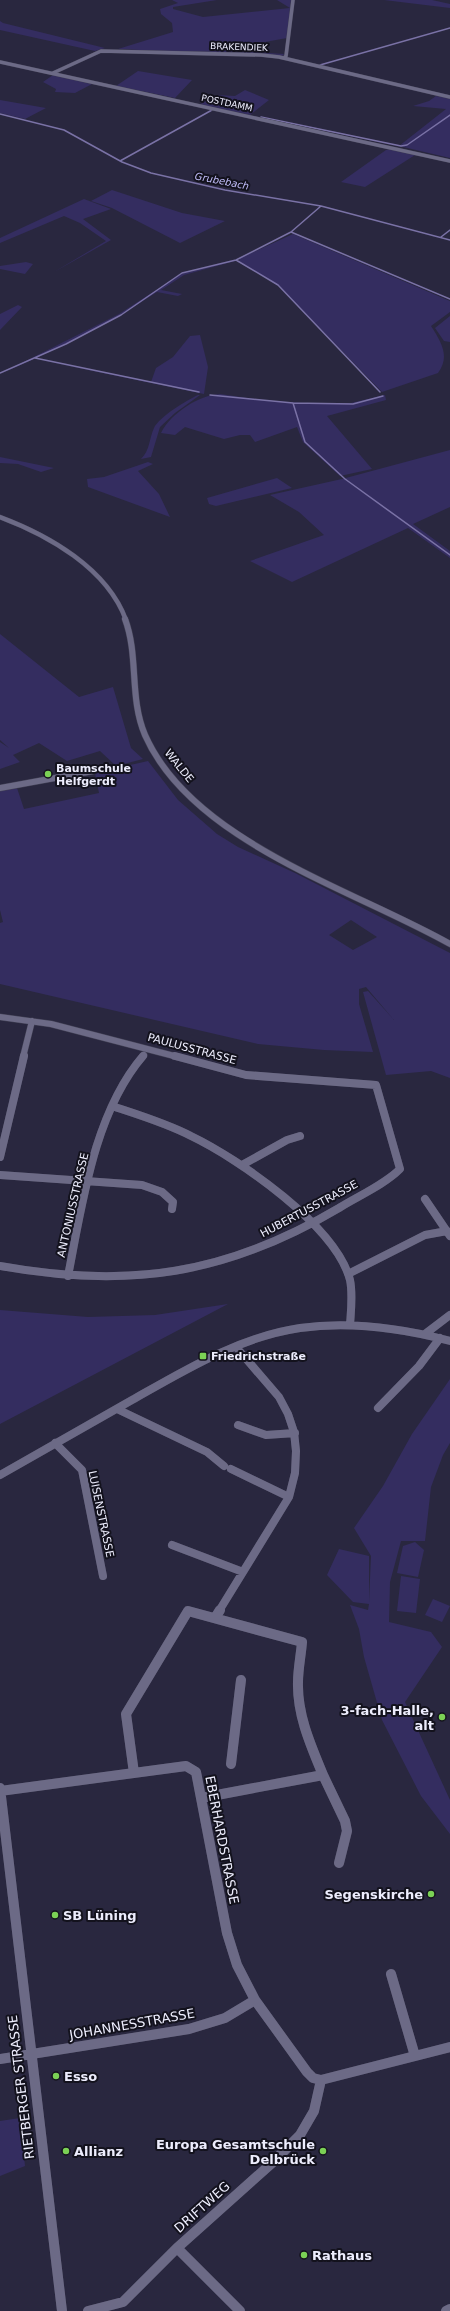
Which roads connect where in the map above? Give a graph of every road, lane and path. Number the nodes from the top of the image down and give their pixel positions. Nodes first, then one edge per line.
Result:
1 (293, 0) edge
2 (284, 58) junction
3 (0, 62) edge
4 (53, 73) junction
5 (450, 97) edge
6 (450, 161) edge
7 (0, 517) edge
8 (93, 771) dead end
9 (0, 788) edge
10 (450, 944) edge
11 (0, 1017) edge
12 (32, 1021) junction
13 (143, 1051) junction
14 (377, 1090) joint
15 (112, 1106) junction
16 (300, 1136) dead end
17 (0, 1157) edge
18 (242, 1165) junction
19 (0, 1175) edge
20 (87, 1181) junction
21 (425, 1199) dead end
22 (172, 1209) dead end
23 (311, 1223) junction
24 (448, 1233) edge
25 (0, 1266) edge
26 (348, 1274) junction
27 (68, 1276) junction
28 (450, 1315) edge
29 (350, 1325) junction
30 (425, 1334) junction
31 (440, 1338) junction
32 (450, 1341) edge
33 (236, 1347) junction
34 (378, 1408) dead end
35 (117, 1409) junction
36 (238, 1425) dead end
37 (295, 1433) junction
38 (56, 1443) junction
39 (0, 1475) edge
40 (289, 1497) junction
41 (172, 1546) dead end
42 (243, 1572) junction
43 (103, 1576) dead end
44 (215, 1618) junction
45 (241, 1680) dead end
46 (231, 1764) dead end
47 (134, 1773) junction
48 (323, 1775) junction
49 (0, 1787) edge
50 (0, 1791) edge
51 (201, 1798) junction
52 (339, 1863) dead end
53 (391, 1974) dead end
54 (255, 2000) junction
55 (450, 2047) edge
56 (32, 2054) junction
57 (415, 2056) junction
58 (0, 2059) edge
59 (321, 2080) junction
60 (177, 2248) junction
61 (450, 2309) edge
62 (62, 2311) edge
63 (88, 2311) edge
64 (240, 2311) edge
65 (446, 2311) edge

1 - 2 street
2 - 4 street, BRAKENDIEK
2 - 5 street, BRAKENDIEK
3 - 4 street, POSTDAMM
4 - 6 street, POSTDAMM
7 - 10 street, WALDE
8 - 9 street
11 - 12 street, PAULUSSTRASSE
12 - 13 street, PAULUSSTRASSE
12 - 17 street
13 - 14 street, PAULUSSTRASSE
13 - 15 street, ANTONIUSSTRASSE
14 - 23 street, HUBERTUSSTRASSE
15 - 18 street
15 - 20 street, ANTONIUSSTRASSE
16 - 18 street
18 - 23 street
19 - 20 street
20 - 22 street
20 - 27 street, ANTONIUSSTRASSE
21 - 24 street
23 - 26 street
23 - 27 street, HUBERTUSSTRASSE
24 - 26 street
25 - 27 street, HUBERTUSSTRASSE
26 - 29 street
28 - 30 street
29 - 30 street
29 - 33 street
30 - 31 street
31 - 32 street
31 - 34 street
33 - 35 street
33 - 37 street
35 - 38 street
35 - 40 street
36 - 37 street
37 - 40 street
38 - 39 street
38 - 43 street, LUISENSTRASSE
40 - 42 street
41 - 42 street
42 - 44 street
44 - 47 street
44 - 48 street
45 - 46 street
47 - 50 street, EBERHARDSTRASSE
47 - 51 street, EBERHARDSTRASSE
48 - 51 street
48 - 52 street
49 - 50 street, RIETBERGER STRASSE
50 - 56 street, RIETBERGER STRASSE
51 - 54 street, EBERHARDSTRASSE
53 - 57 street
54 - 56 street, JOHANNESSTRASSE
54 - 59 street, EBERHARDSTRASSE
55 - 57 street
56 - 58 street, JOHANNESSTRASSE
56 - 62 street, RIETBERGER STRASSE
57 - 59 street
59 - 60 street, DRIFTWEG
60 - 63 street, DRIFTWEG
60 - 64 street
61 - 65 street

